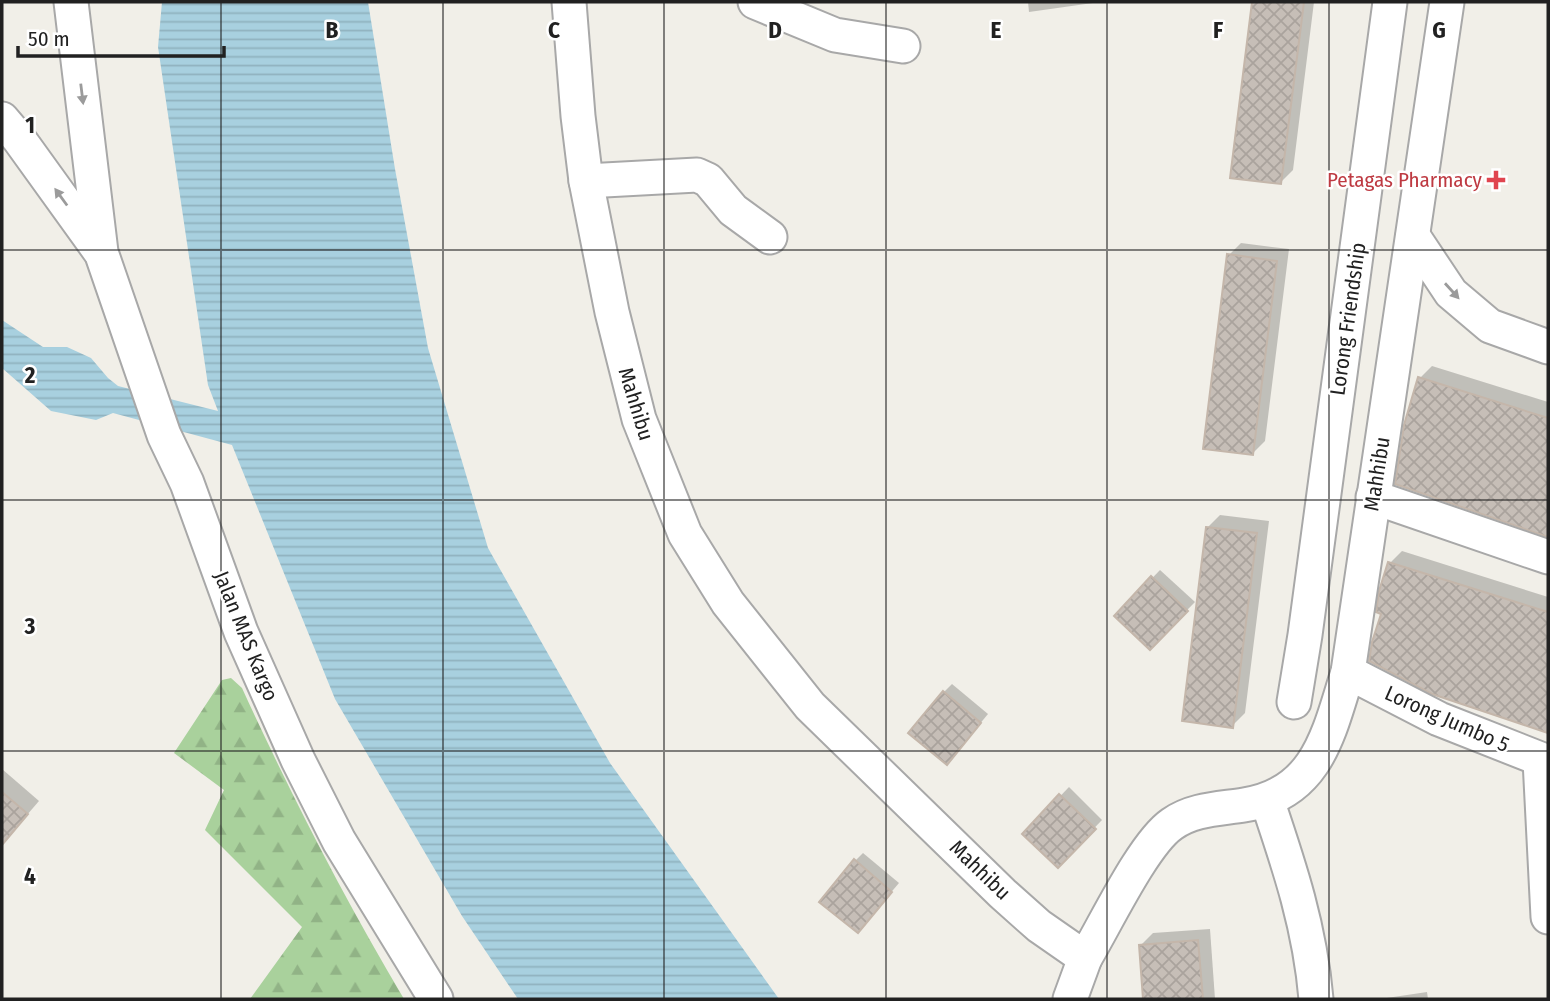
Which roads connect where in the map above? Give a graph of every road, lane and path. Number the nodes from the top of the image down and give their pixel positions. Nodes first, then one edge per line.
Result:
1 (71, 2) edge
2 (569, 2) edge
3 (755, 2) edge
4 (1390, 2) edge
5 (1443, 10) edge
6 (903, 46) dead end
7 (2, 119) edge
8 (586, 181) junction
9 (1413, 236) junction
10 (770, 237) dead end
11 (101, 252) junction
12 (1548, 347) edge
13 (1373, 497) junction
14 (1548, 557) edge
15 (1305, 635) junction
16 (1350, 659) junction
17 (1294, 702) dead end
18 (1544, 761) edge
19 (1267, 800) junction
20 (1548, 917) edge
21 (1085, 958) junction
22 (436, 999) edge
23 (1070, 999) edge
24 (1316, 999) edge

1 -> 11 street, Jalan MAS Kargo
2 - 8 street, Mahhibu
3 - 6 street
4 - 15 street, Lorong Friendship
5 - 9 street, Mahhibu
11 -> 7 street, Jalan MAS Kargo
8 - 10 street
8 - 21 street, Mahhibu
9 -> 12 street
9 - 13 street, Mahhibu
11 - 22 street, Jalan MAS Kargo
13 - 14 street
13 - 16 street, Mahhibu
15 - 16 street
15 - 17 street, Lorong Friendship
16 - 18 street, Lorong Jumbo 5
16 - 19 street, Mahhibu
18 - 20 street
19 - 21 street, Mahhibu
19 - 24 street
21 - 23 street

